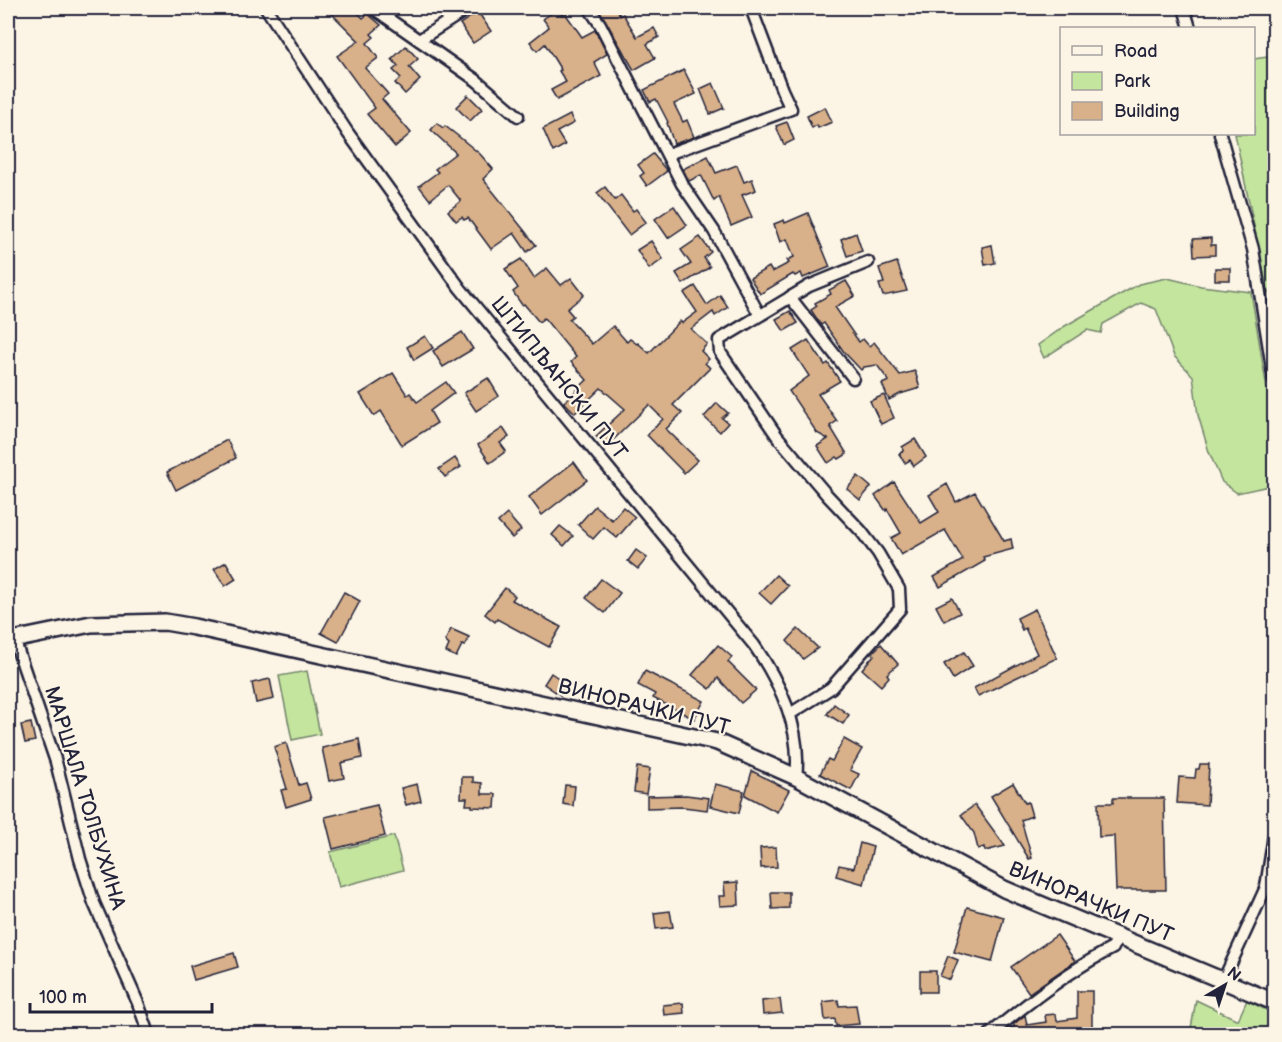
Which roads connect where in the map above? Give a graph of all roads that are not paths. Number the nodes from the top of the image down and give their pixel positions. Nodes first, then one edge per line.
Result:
1 (266, 8) edge
2 (373, 8) edge
3 (469, 8) edge
4 (589, 8) edge
5 (752, 8) edge
6 (1184, 8) edge
7 (1190, 27) edge
8 (419, 40) junction
9 (518, 116) dead end
10 (1220, 135) edge
11 (668, 154) junction
12 (868, 262) dead end
13 (790, 297) junction
14 (759, 314) junction
15 (853, 378) dead end
16 (1275, 380) edge
17 (11, 640) edge
18 (790, 714) junction
19 (796, 777) junction
20 (1275, 835) edge
21 (1117, 937) junction
22 (1223, 981) junction
23 (1275, 1002) edge
24 (149, 1035) edge
25 (990, 1035) edge

1 - 18 street, ШТИПЉАНСКИ ПУТ
2 - 8 street
3 - 8 street
4 - 11 street
5 - 11 street
6 - 7 street
8 - 9 street
10 - 16 street
11 - 14 street
12 - 13 street
13 - 14 street
13 - 15 street
14 - 18 street
17 - 19 street, ВИНОРАЧКИ ПУТ
17 - 24 street, МАРШАЛА ТОЛБУХИНА
18 - 19 street, ШТИПЉАНСКИ ПУТ
19 - 21 street, ВИНОРАЧКИ ПУТ
20 - 22 street
21 - 22 street, ВИНОРАЧКИ ПУТ
21 - 25 street
22 - 23 street, ВИНОРАЧКИ ПУТ

